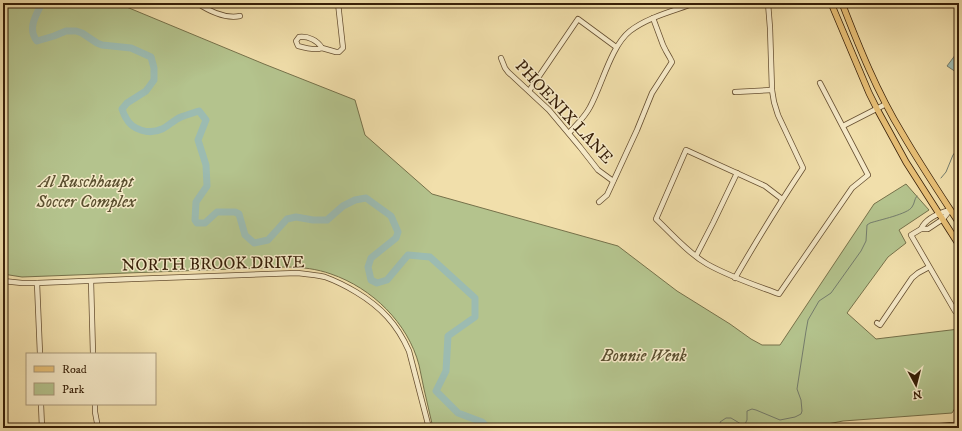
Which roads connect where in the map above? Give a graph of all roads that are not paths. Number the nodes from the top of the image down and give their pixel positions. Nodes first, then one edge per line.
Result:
1 (197, 3) edge
2 (338, 3) edge
3 (695, 3) edge
4 (768, 3) edge
5 (831, 3) edge
6 (842, 3) edge
7 (240, 16) dead end
8 (653, 18) junction
9 (616, 47) junction
10 (322, 48) junction
11 (500, 58) dead end
12 (820, 83) dead end
13 (772, 90) junction
14 (529, 91) junction
15 (735, 92) dead end
16 (886, 104) junction
17 (877, 109) junction
18 (843, 126) junction
19 (569, 133) junction
20 (737, 173) junction
21 (614, 181) junction
22 (782, 198) junction
23 (599, 202) dead end
24 (950, 210) junction
25 (939, 213) junction
26 (943, 219) junction
27 (959, 224) edge
28 (921, 229) junction
29 (959, 245) edge
30 (696, 256) junction
31 (929, 267) junction
32 (735, 278) junction
33 (3, 281) edge
34 (91, 281) junction
35 (37, 283) junction
36 (959, 313) edge
37 (877, 323) dead end
38 (40, 353) edge
39 (93, 353) edge
40 (41, 405) edge
41 (95, 405) edge
42 (959, 425) edge
43 (42, 428) edge
44 (98, 428) edge
45 (429, 428) edge
46 (920, 428) edge

1 - 7 street
2 - 10 street
3 - 8 street
4 - 13 street
5 - 17 main road
6 - 16 main road
8 - 9 street
8 - 21 street
9 - 14 street
9 - 19 street
10 - 10 street
11 - 14 street, PHOENIX LANE
12 - 18 street
13 - 15 street
13 - 22 street
14 - 19 street, PHOENIX LANE
16 - 17 street
16 - 24 main road
17 - 18 street
17 - 25 main road
18 - 32 street
19 - 21 street, PHOENIX LANE
20 - 22 street
20 - 30 street
20 - 30 street
21 - 23 street
22 - 32 street
24 - 25 street
24 - 26 street
24 - 27 main road
25 - 26 main road
25 - 28 street
26 - 28 street
26 - 29 main road
28 - 31 street
30 - 32 street
31 - 36 street
31 - 37 street
33 - 35 street, NORTH BROOK DRIVE
34 - 35 street, NORTH BROOK DRIVE
34 - 39 street
34 - 45 street, NORTH BROOK DRIVE
35 - 38 street
40 - 43 street
41 - 44 street
42 - 46 main road

